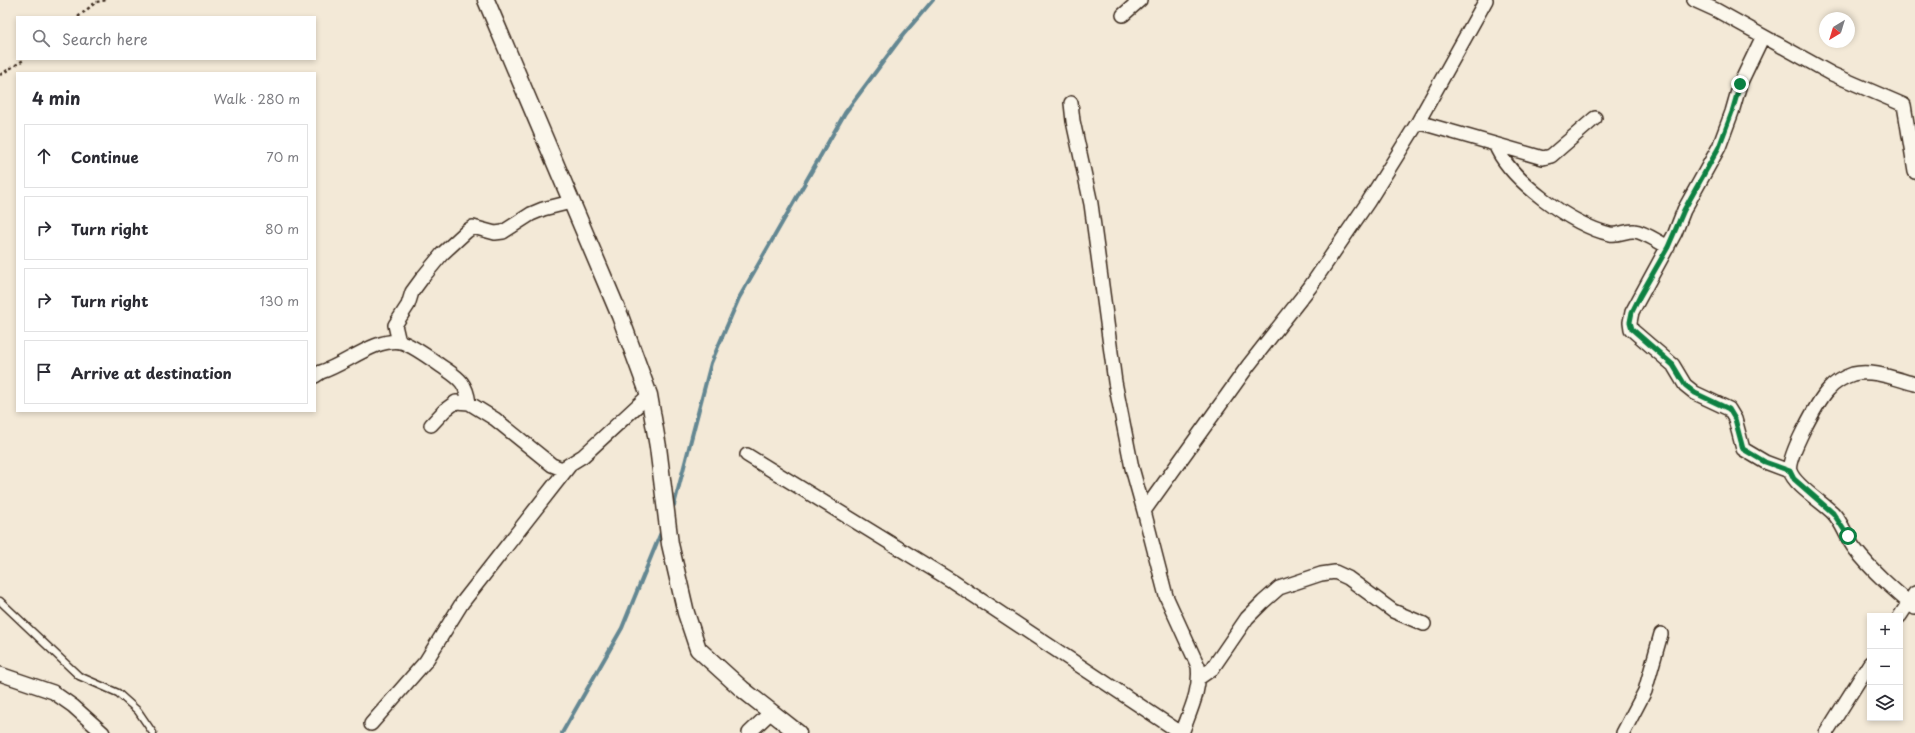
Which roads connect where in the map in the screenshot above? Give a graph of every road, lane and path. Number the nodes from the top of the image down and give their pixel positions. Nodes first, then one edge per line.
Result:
1 (107, 0) edge
2 (486, 0) edge
3 (1140, 0) edge
4 (1486, 0) edge
5 (1694, 0) edge
6 (1123, 14) dead end
7 (79, 16) edge
8 (1762, 36) junction
9 (24, 60) edge
10 (0, 75) edge
11 (1071, 103) dead end
12 (1910, 107) edge
13 (1595, 118) dead end
14 (1418, 122) junction
15 (1495, 144) junction
16 (1915, 172) edge
17 (571, 202) junction
18 (1668, 247) junction
19 (399, 342) junction
20 (316, 375) edge
21 (1915, 384) edge
22 (649, 396) junction
23 (469, 403) junction
24 (431, 425) dead end
25 (747, 455) dead end
26 (570, 465) junction
27 (1790, 471) junction
28 (1144, 511) junction
29 (0, 601) edge
30 (1913, 601) edge
31 (1903, 613) edge
32 (1424, 624) dead end
33 (1661, 634) dead end
34 (1867, 668) edge
35 (0, 674) edge
36 (1199, 678) junction
37 (771, 712) junction
38 (371, 724) dead end
39 (103, 733) edge
40 (153, 733) edge
41 (749, 733) edge
42 (798, 733) edge
43 (1181, 733) edge
44 (1623, 733) edge
45 (1826, 733) edge

1 - 7 path
2 - 17 street
3 - 6 street
4 - 14 street
5 - 8 street
8 - 12 street
8 - 18 street
9 - 10 path
11 - 28 street
12 - 16 street
13 - 15 street
14 - 15 street
14 - 28 street
15 - 18 street
17 - 19 street
17 - 22 street
18 - 27 street
19 - 20 street
19 - 23 street
21 - 27 street
22 - 26 street
22 - 37 street
23 - 24 street
23 - 26 street
25 - 43 street
26 - 38 street
27 - 30 street
28 - 36 street
29 - 40 lane
30 - 31 street
32 - 36 street
33 - 44 street
34 - 45 street
35 - 39 street
36 - 43 street
37 - 41 street
37 - 42 street

